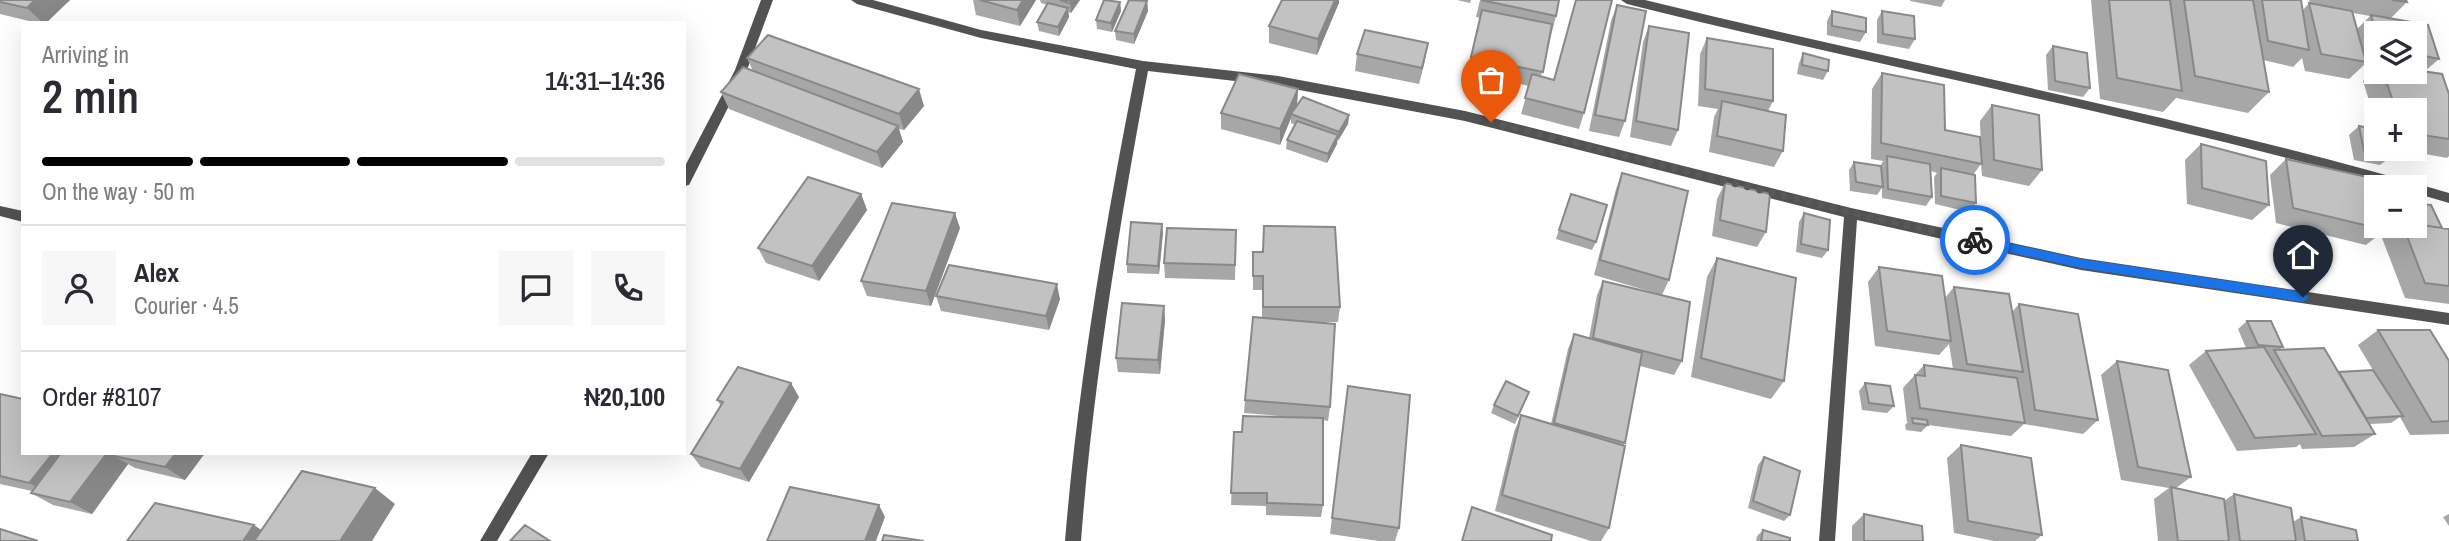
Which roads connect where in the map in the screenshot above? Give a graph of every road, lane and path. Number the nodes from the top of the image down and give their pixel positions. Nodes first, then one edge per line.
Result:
1 (767, 0) edge
2 (857, 0) edge
3 (1627, 0) edge
4 (1143, 66) junction
5 (2374, 175) edge
6 (686, 177) edge
7 (2427, 191) edge
8 (2449, 198) edge
9 (0, 211) edge
10 (1851, 213) junction
11 (21, 216) edge
12 (2449, 318) edge
13 (540, 455) edge
14 (488, 541) edge
15 (1073, 541) edge
16 (1827, 541) edge

1 - 6 street
2 - 4 street
3 - 5 street
4 - 10 street
4 - 15 street
7 - 8 street
9 - 11 street
10 - 12 street
10 - 16 street
13 - 14 street

